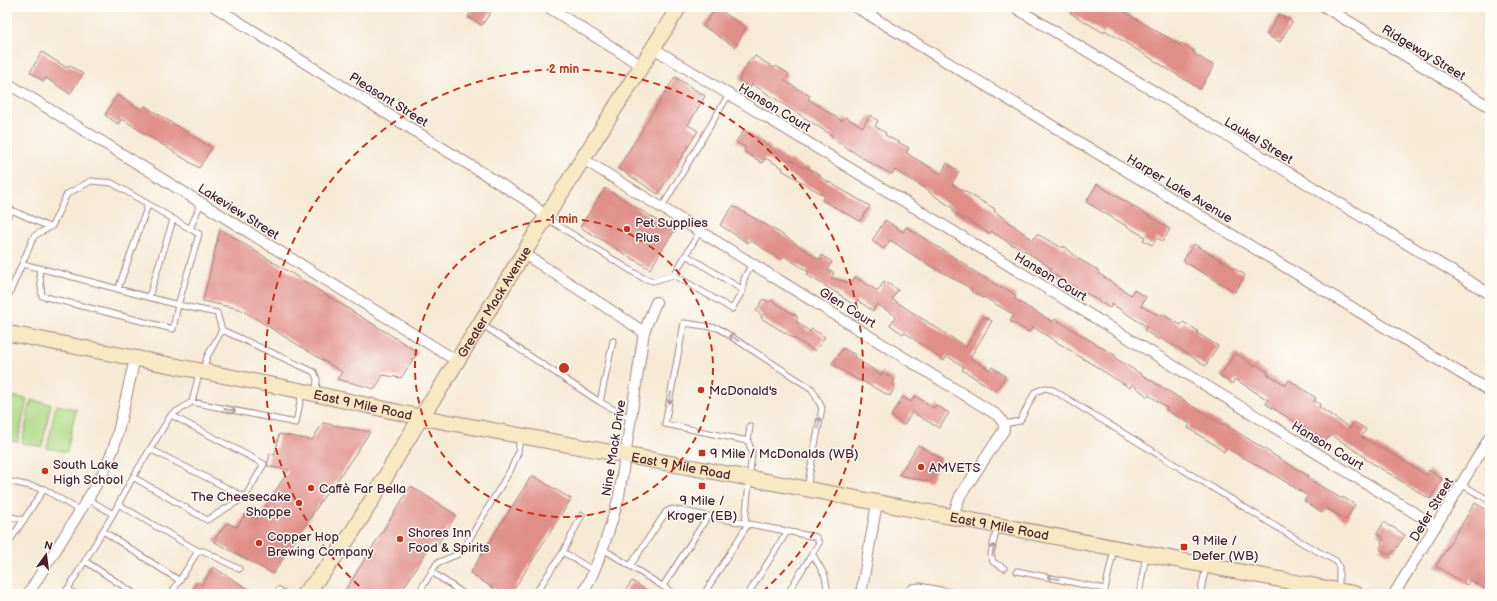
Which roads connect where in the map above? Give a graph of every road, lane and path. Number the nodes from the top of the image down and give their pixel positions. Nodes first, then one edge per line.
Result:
1 (215, 7) edge
2 (548, 7) edge
3 (680, 7) edge
4 (856, 7) edge
5 (1014, 7) edge
6 (1325, 7) edge
7 (653, 48) junction
8 (642, 66) junction
9 (7, 83) edge
10 (729, 94) junction
11 (1490, 107) edge
12 (583, 158) junction
13 (201, 203) junction
14 (148, 205) junction
15 (662, 207) junction
16 (9, 209) edge
17 (546, 217) junction
18 (7, 218) edge
19 (174, 220) junction
20 (49, 227) junction
21 (190, 229) junction
22 (700, 231) junction
23 (523, 253) junction
24 (686, 255) junction
25 (752, 263) junction
26 (22, 264) junction
27 (38, 268) junction
28 (674, 275) junction
29 (118, 289) junction
30 (743, 290) junction
31 (1490, 294) edge
32 (149, 298) junction
33 (7, 300) edge
34 (656, 302) dead end
35 (178, 305) junction
36 (480, 324) junction
37 (222, 330) junction
38 (644, 332) junction
39 (7, 333) edge
40 (613, 341) dead end
41 (135, 358) junction
42 (457, 361) junction
43 (201, 371) junction
44 (1490, 391) edge
45 (309, 393) junction
46 (192, 402) junction
47 (600, 402) junction
48 (171, 415) junction
49 (420, 417) junction
50 (631, 419) junction
51 (1004, 424) junction
52 (750, 426) dead end
53 (521, 436) junction
54 (1490, 437) edge
55 (748, 441) junction
56 (150, 448) junction
57 (625, 456) junction
58 (133, 477) junction
59 (748, 479) junction
60 (7, 481) edge
61 (1461, 484) junction
62 (44, 489) junction
63 (807, 489) junction
64 (244, 497) junction
65 (88, 499) junction
66 (1490, 502) edge
67 (877, 503) junction
68 (118, 504) junction
69 (80, 511) junction
70 (113, 514) junction
71 (582, 515) dead end
72 (7, 516) edge
73 (708, 516) junction
74 (952, 518) junction
75 (24, 520) junction
76 (747, 524) junction
77 (998, 526) junction
78 (1436, 526) junction
79 (103, 531) junction
80 (787, 532) junction
81 (7, 545) edge
82 (1114, 548) junction
83 (603, 549) junction
84 (198, 551) junction
85 (563, 552) junction
86 (812, 554) junction
87 (1147, 554) junction
88 (85, 561) junction
89 (630, 566) junction
90 (1206, 566) junction
91 (1004, 568) dead end
92 (239, 569) dead end
93 (594, 571) junction
94 (1017, 571) dead end
95 (432, 572) junction
96 (180, 580) junction
97 (663, 586) junction
98 (68, 589) junction
99 (279, 590) dead end
100 (1104, 591) edge
101 (1339, 592) edge
102 (28, 594) edge
103 (64, 594) edge
104 (75, 594) edge
105 (135, 594) edge
106 (171, 594) edge
107 (285, 594) edge
108 (304, 594) edge
109 (418, 594) edge
110 (464, 594) edge
111 (535, 594) edge
112 (583, 594) edge
113 (676, 594) edge
114 (704, 594) edge
115 (748, 594) edge
116 (787, 594) edge
117 (828, 594) edge
118 (861, 594) edge
119 (908, 594) edge
120 (960, 594) edge
121 (1139, 594) edge
122 (1200, 594) edge
123 (1356, 594) edge
124 (1394, 594) edge

1 - 17 street, Pleasant Street
2 - 8 street
3 - 7 main road, Greater Mack Avenue
4 - 44 street, Harper Lake Avenue
5 - 31 street, Laukel Street
6 - 11 street, Ridgeway Street
7 - 8 main road, Greater Mack Avenue
7 - 10 street, Hanson Court
8 - 12 main road, Greater Mack Avenue
9 - 13 street, Lakeview Street
10 - 15 lane
10 - 78 street, Hanson Court
12 - 15 street, Glen Court
12 - 17 main road, Greater Mack Avenue
13 - 21 lane
13 - 42 street, Lakeview Street
14 - 19 lane
14 - 20 lane
14 - 29 lane
15 - 22 street, Glen Court
16 - 18 lane
16 - 20 lane
17 - 23 main road, Greater Mack Avenue
17 - 28 lane
19 - 21 lane
19 - 32 lane
20 - 26 lane
21 - 35 lane
22 - 24 lane
22 - 25 street, Glen Court
23 - 36 main road, Greater Mack Avenue
23 - 38 street
24 - 28 lane
24 - 30 lane
25 - 30 lane
25 - 51 street, Glen Court
26 - 27 lane
26 - 33 lane
27 - 29 lane
27 - 35 lane
28 - 30 lane
29 - 32 lane
32 - 35 lane
34 - 38 street, Nine Mack Drive
35 - 37 lane
36 - 42 main road, Greater Mack Avenue
36 - 47 lane
37 - 43 lane
37 - 45 lane
38 - 50 street, Nine Mack Drive
39 - 41 main road, East 9 Mile Road
40 - 47 lane
41 - 43 main road, East 9 Mile Road
41 - 65 street
42 - 49 main road, Greater Mack Avenue
43 - 45 main road, East 9 Mile Road
43 - 46 lane
46 -> 45 lane
45 - 49 main road, East 9 Mile Road
46 - 48 lane
47 - 50 lane
48 - 56 lane
48 - 64 lane
49 - 53 main road, East 9 Mile Road
49 - 108 main road, Greater Mack Avenue
50 - 57 street, Nine Mack Drive
51 - 74 street
51 - 101 lane
52 - 55 lane
53 - 57 main road, East 9 Mile Road
53 - 95 lane
54 - 61 street, Defer Street
55 - 59 lane
63 -> 55 lane
56 - 58 lane
56 - 64 lane
57 - 59 main road, East 9 Mile Road
57 - 83 street, Nine Mack Drive
58 - 64 lane
58 - 68 lane
59 - 63 main road, East 9 Mile Road
59 - 76 lane
60 - 62 lane
61 - 66 lane
61 - 78 street, Defer Street
62 - 69 lane
62 - 75 lane
63 - 67 main road, East 9 Mile Road
65 - 69 street
65 - 70 lane
67 - 74 main road, East 9 Mile Road
67 - 118 street
68 - 70 lane
68 - 84 lane
69 - 102 street
70 - 79 lane
71 - 85 lane
72 - 75 lane
73 - 76 lane
73 - 89 lane
73 - 97 lane
74 - 77 main road, East 9 Mile Road
75 - 81 lane
76 - 80 lane
76 - 114 lane
77 - 82 main road, East 9 Mile Road
91 -> 77 lane
78 - 124 street, Defer Street
79 - 88 lane
79 - 96 lane
80 - 86 lane
80 - 115 lane
82 - 87 main road, East 9 Mile Road
82 - 100 lane
83 - 89 lane
83 - 93 street, Nine Mack Drive
84 - 92 lane
84 - 96 lane
85 - 93 lane
85 - 111 lane
86 - 116 lane
86 - 117 lane
87 - 90 main road, East 9 Mile Road
87 - 121 lane
88 - 98 lane
88 - 105 lane
89 - 97 lane
90 - 101 main road, East 9 Mile Road
90 - 122 lane
93 - 112 street, Nine Mack Drive
100 -> 94 lane
95 - 109 lane
95 - 110 lane
96 - 106 lane
97 - 113 lane
98 - 103 lane
98 - 104 lane
99 - 107 lane
101 - 123 main road, East 9 Mile Road
119 - 120 lane

